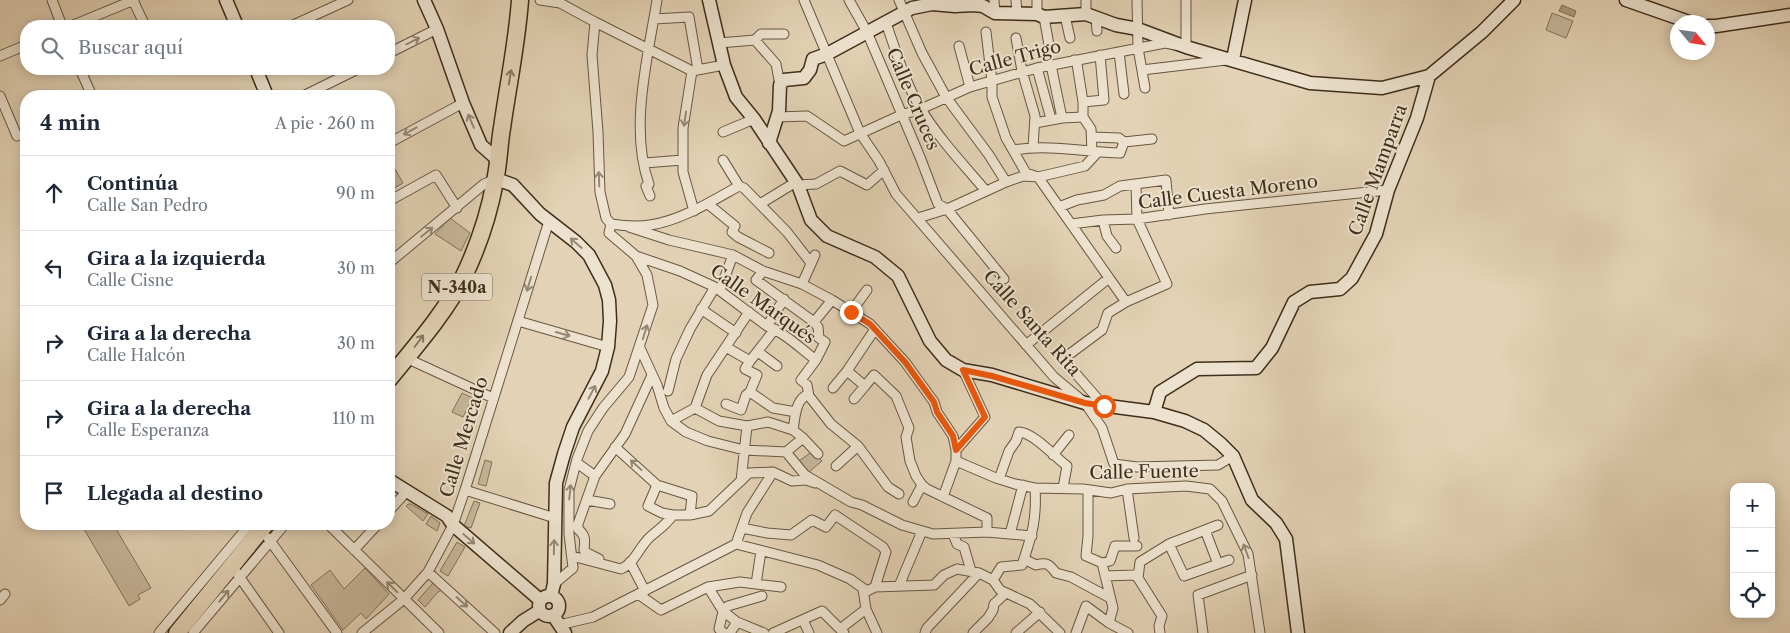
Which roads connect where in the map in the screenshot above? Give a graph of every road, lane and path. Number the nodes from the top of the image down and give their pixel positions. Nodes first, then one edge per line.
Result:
1 (52, 0) edge
2 (133, 0) edge
3 (226, 0) edge
4 (348, 0) edge
5 (424, 0) edge
6 (520, 0) edge
7 (540, 0) edge
8 (657, 0) edge
9 (709, 0) edge
10 (804, 0) edge
11 (849, 0) edge
12 (899, 0) edge
13 (994, 0) edge
14 (1037, 0) edge
15 (1086, 0) edge
16 (1137, 0) edge
17 (1186, 0) edge
18 (1245, 0) edge
19 (1514, 0) edge
20 (1626, 0) edge
21 (932, 2) edge
22 (973, 2) edge
23 (954, 3) edge
24 (1016, 6) edge
25 (903, 13) junction
26 (995, 13) junction
27 (1040, 15) junction
28 (1670, 15) edge
29 (1790, 15) edge
30 (1065, 16) junction
31 (1091, 16) junction
32 (654, 19) junction
33 (60, 20) edge
34 (85, 20) edge
35 (141, 20) edge
36 (234, 20) edge
37 (303, 20) edge
38 (596, 22) junction
39 (886, 23) junction
40 (1715, 26) edge
41 (437, 29) junction
42 (1138, 30) junction
43 (1097, 31) dead end
44 (867, 32) junction
45 (986, 32) dead end
46 (784, 34) dead end
47 (1016, 38) dead end
48 (1070, 38) dead end
49 (755, 40) junction
50 (720, 44) junction
51 (1049, 45) dead end
52 (959, 46) dead end
53 (1186, 47) junction
54 (20, 48) edge
55 (1138, 48) junction
56 (650, 49) junction
57 (395, 50) edge
58 (1120, 52) junction
59 (827, 54) junction
60 (0, 56) edge
61 (1100, 56) junction
62 (1074, 60) junction
63 (1233, 60) junction
64 (724, 65) junction
65 (1052, 65) junction
66 (1037, 68) junction
67 (695, 70) junction
68 (1142, 70) junction
69 (1022, 71) junction
70 (83, 75) edge
71 (259, 75) edge
72 (346, 75) edge
73 (1430, 76) junction
74 (992, 81) junction
75 (780, 84) junction
76 (970, 86) junction
77 (1145, 88) dead end
78 (89, 90) edge
79 (265, 90) edge
80 (315, 90) edge
81 (1124, 94) dead end
82 (0, 96) edge
83 (946, 97) junction
84 (1083, 102) junction
85 (463, 103) junction
86 (921, 109) junction
87 (901, 115) junction
88 (778, 117) junction
89 (1083, 117) junction
90 (1062, 118) junction
91 (754, 119) junction
92 (1051, 119) junction
93 (1035, 123) junction
94 (724, 132) dead end
95 (860, 133) junction
96 (17, 136) dead end
97 (1092, 137) junction
98 (1152, 139) dead end
99 (395, 140) edge
100 (1124, 142) junction
101 (769, 143) junction
102 (1033, 147) junction
103 (1014, 150) junction
104 (1095, 152) junction
105 (498, 160) junction
106 (683, 160) junction
107 (723, 160) dead end
108 (644, 163) junction
109 (884, 170) junction
110 (1038, 177) junction
111 (496, 179) junction
112 (1006, 182) junction
113 (797, 184) junction
114 (739, 186) junction
115 (1136, 186) junction
116 (1388, 190) junction
117 (986, 191) junction
118 (650, 196) dead end
119 (395, 198) edge
120 (708, 204) junction
121 (760, 204) junction
122 (1059, 207) junction
123 (457, 208) junction
124 (947, 209) junction
125 (694, 211) junction
126 (1169, 215) junction
127 (918, 218) junction
128 (1137, 219) junction
129 (1103, 220) junction
130 (549, 221) junction
131 (611, 224) junction
132 (1072, 224) junction
133 (629, 227) junction
134 (1116, 248) dead end
135 (769, 253) dead end
136 (733, 255) junction
137 (636, 256) junction
138 (395, 258) edge
139 (763, 271) junction
140 (1109, 278) junction
141 (1004, 279) dead end
142 (802, 284) junction
143 (718, 289) junction
144 (868, 290) dead end
145 (784, 299) junction
146 (832, 300) junction
147 (1126, 302) junction
148 (701, 309) junction
149 (749, 312) junction
150 (851, 312) junction
151 (518, 321) junction
152 (814, 322) junction
153 (771, 327) junction
154 (875, 329) junction
155 (736, 333) junction
156 (1026, 345) junction
157 (608, 347) junction
158 (726, 347) junction
159 (640, 348) junction
160 (758, 352) junction
161 (406, 358) junction
162 (816, 360) junction
163 (750, 361) junction
164 (777, 366) dead end
165 (847, 370) junction
166 (963, 370) junction
167 (395, 371) edge
168 (652, 375) junction
169 (865, 386) junction
170 (833, 388) dead end
171 (668, 391) dead end
172 (750, 392) junction
173 (809, 396) junction
174 (493, 398) junction
175 (854, 399) dead end
176 (1085, 403) junction
177 (726, 404) dead end
178 (1104, 406) junction
179 (695, 408) junction
180 (796, 412) junction
181 (1154, 412) junction
182 (671, 420) junction
183 (746, 426) junction
184 (792, 430) junction
185 (1069, 435) dead end
186 (803, 438) junction
187 (858, 446) junction
188 (615, 447) junction
189 (744, 450) junction
190 (956, 450) junction
191 (786, 452) junction
192 (818, 454) dead end
193 (1053, 455) junction
194 (1233, 456) junction
195 (956, 461) junction
196 (577, 463) junction
197 (836, 466) dead end
198 (773, 472) junction
199 (595, 476) junction
200 (999, 479) junction
201 (741, 481) junction
202 (395, 484) edge
203 (657, 484) junction
204 (822, 485) junction
205 (922, 485) junction
206 (1023, 485) junction
207 (1035, 488) junction
208 (1063, 488) junction
209 (1127, 489) junction
210 (466, 490) junction
211 (1088, 490) junction
212 (407, 491) junction
213 (899, 494) dead end
214 (943, 497) junction
215 (586, 500) junction
216 (913, 502) dead end
217 (395, 504) edge
218 (610, 504) dead end
219 (690, 514) junction
220 (673, 515) junction
221 (555, 518) junction
222 (453, 525) junction
223 (1218, 525) dead end
224 (742, 528) junction
225 (256, 530) edge
226 (257, 530) edge
227 (263, 530) edge
228 (280, 530) edge
229 (334, 530) edge
230 (372, 530) edge
231 (1205, 530) junction
232 (922, 531) junction
233 (987, 532) junction
234 (953, 534) junction
235 (1010, 534) junction
236 (1032, 536) junction
237 (736, 544) junction
238 (1169, 544) junction
239 (1138, 545) junction
240 (354, 550) junction
241 (761, 551) junction
242 (572, 556) junction
243 (1024, 559) junction
244 (1229, 560) dead end
245 (630, 562) junction
246 (1140, 562) junction
247 (1102, 563) junction
248 (1218, 564) junction
249 (607, 565) junction
250 (232, 566) junction
251 (428, 572) junction
252 (975, 572) junction
253 (1252, 575) junction
254 (1105, 576) junction
255 (1138, 578) junction
256 (993, 580) junction
257 (756, 584) junction
258 (781, 586) dead end
259 (899, 586) junction
260 (708, 587) junction
261 (875, 587) junction
262 (863, 590) junction
263 (642, 593) junction
264 (1006, 593) junction
265 (762, 596) dead end
266 (546, 597) junction
267 (1110, 598) junction
268 (404, 599) junction
269 (866, 609) junction
270 (723, 611) junction
271 (1040, 612) junction
272 (803, 620) junction
273 (737, 622) junction
274 (1109, 623) junction
275 (559, 625) edge
276 (842, 631) edge
277 (1123, 632) edge
278 (159, 633) edge
279 (177, 633) edge
280 (193, 633) edge
281 (279, 633) edge
282 (337, 633) edge
283 (362, 633) edge
284 (439, 633) edge
285 (496, 633) edge
286 (510, 633) edge
287 (724, 633) edge
288 (730, 633) edge
289 (764, 633) edge
290 (773, 633) edge
291 (809, 633) edge
292 (877, 633) edge
293 (925, 633) edge
294 (973, 633) edge
295 (1016, 633) edge
296 (1060, 633) edge
297 (1076, 633) edge
298 (1160, 633) edge
299 (1203, 633) edge
300 (1260, 633) edge
301 (1298, 633) edge

1 - 33 street
2 - 34 street
2 - 35 street
3 - 36 street
4 - 37 street
5 - 41 street
105 -> 6 highway, N-340a
7 - 38 street
8 - 32 street
9 - 50 street
10 - 59 street, Calle Santa Rita
11 - 44 street, Calle Cruces
12 - 25 street
13 - 26 street
14 - 27 street
15 - 31 street
16 - 42 street
17 - 53 street
18 - 63 street
19 - 73 street
20 - 28 street
21 - 23 street
21 - 25 street
22 - 23 street
22 - 26 street
24 - 26 street
24 - 27 street
25 - 39 street
25 - 83 street
27 - 30 street
27 - 51 street
29 - 40 street
30 - 31 street
30 - 48 street
31 - 42 street
31 - 43 street
32 - 56 street
32 - 67 street
38 - 56 street
131 -> 38 street
39 - 44 street
39 - 86 street
57 -> 41 street
41 - 85 street
42 - 53 street
42 - 55 street
44 - 59 street
44 - 87 street, Calle Cruces
45 - 74 street
46 - 49 street
47 - 69 street
49 - 50 street
49 - 75 street
50 - 64 street
52 - 76 street
53 - 55 street, Calle Trigo
53 - 63 street
54 - 60 street
55 - 58 street, Calle Trigo
55 - 68 street
56 - 67 street
56 - 108 street
58 - 61 street, Calle Trigo
58 - 81 street
59 - 75 street
59 - 95 street, Calle Santa Rita
61 - 62 street, Calle Trigo
61 - 84 street
62 - 65 street, Calle Trigo
62 - 84 street
63 - 68 street
63 - 73 street
64 - 67 street
64 - 91 street
65 - 66 street, Calle Trigo
65 - 90 street
66 - 69 street, Calle Trigo
66 - 92 street
67 -> 106 street
68 - 77 street
69 - 74 street, Calle Trigo
69 - 93 street
70 - 78 street
71 - 79 street
72 - 80 street
73 - 116 street, Calle Mamparra
74 - 76 street, Calle Trigo
74 - 103 street
75 - 88 street
76 - 83 street, Calle Trigo
82 - 96 street
83 - 86 street, Calle Trigo
83 - 112 street
84 - 89 street
85 -> 99 street
105 -> 85 street
86 - 87 street, Calle Trigo
86 - 117 street
87 - 95 street, Calle Trigo
87 - 124 street, Calle Cruces
88 - 95 street, Calle Trigo
88 - 101 street
89 - 90 street
89 - 97 street
90 - 92 street
91 - 94 street
91 - 101 street
92 - 93 street
93 - 102 street
95 - 109 street, Calle Santa Rita
97 - 100 street
97 - 104 street
98 - 100 street
100 - 104 street
101 - 113 street
102 - 103 street
102 - 104 street
103 - 110 street
104 - 110 street
105 - 111 highway, N-340a
106 - 108 street
106 - 125 street
107 - 114 street
108 - 118 street
109 - 113 street
109 - 127 street, Calle Santa Rita
110 - 112 street
110 - 122 street
111 - 123 street
111 - 130 street
161 -> 111 highway, N-340a
112 - 117 street
113 - 121 street
113 - 166 street
114 - 120 street
114 - 121 street
115 - 122 street
115 - 126 street
115 - 128 street
116 - 126 street, Calle Cuesta Moreno
116 - 181 street, Calle Mamparra
117 - 124 street
119 - 123 street
120 - 125 street
120 - 135 street
121 - 142 street
122 - 132 street
138 -> 123 street
124 - 127 street
124 - 141 street, Calle Cruces
125 - 133 street
126 - 128 street, Calle Cuesta Moreno
127 - 156 street, Calle Santa Rita
128 - 129 street, Calle Cuesta Moreno
128 - 147 street
129 - 132 street, Calle Cuesta Moreno
129 - 134 street
130 -> 151 street, Calle Mercado
157 -> 130 street
131 - 133 street
131 - 137 street
132 - 140 street
133 - 136 street
136 - 139 street
136 - 143 street
137 - 143 street, Calle Marqués
159 -> 137 street
139 - 142 street
139 - 145 street
140 - 147 street
140 - 156 street
142 - 146 street
143 - 148 street
143 - 149 street, Calle Marqués
144 - 150 street
145 - 152 street
145 - 153 street
146 - 150 street
146 - 152 street
147 - 178 street
148 - 155 street
148 - 171 street
149 - 153 street, Calle Marqués
149 - 155 street
150 - 154 street
151 -> 157 street
151 - 174 street, Calle Mercado
152 - 162 street
153 - 160 street
153 - 162 street, Calle Marqués
154 - 165 street
154 - 190 street
155 - 158 street
156 - 176 street, Calle Santa Rita
221 -> 157 street
158 - 163 street
158 - 179 street
159 - 168 street
159 - 196 street
160 - 163 street
160 - 164 street
161 - 167 highway, N-340a
161 - 174 street
162 - 173 street
163 - 172 street
165 - 169 street
165 - 170 street
166 - 176 street
166 - 190 street
168 - 182 street
168 - 188 street
169 - 175 street
169 - 205 street
172 - 177 street
172 - 180 street
173 - 180 street
173 - 187 street
174 - 210 street, Calle Mercado
176 - 178 street
176 - 194 street, Calle Santa Rita
178 - 181 street
179 - 182 street
179 - 183 street
180 - 184 street
181 - 194 street
182 - 189 street
183 - 184 street
183 - 189 street
184 - 186 street
185 - 193 street
186 - 191 street
186 - 192 street
187 - 197 street
187 - 213 street
188 - 199 street
203 -> 188 street
189 - 191 street
189 - 201 street
190 - 195 street
191 - 204 street
193 - 200 street
193 - 208 street
194 - 301 street
195 - 200 street, Calle Fuente
195 - 214 street
196 - 199 street
242 -> 196 street
198 - 201 street
198 - 204 street
198 - 224 street
199 - 215 street
200 - 206 street, Calle Fuente
201 - 219 street
202 - 212 street
203 - 219 street
203 - 220 street
204 - 232 street
205 - 214 street
205 - 216 street
206 - 207 street, Calle Fuente
206 - 235 street
207 - 208 street, Calle Fuente
207 - 236 street
208 - 211 street, Calle Fuente
209 - 211 street, Calle Fuente
209 - 239 street
253 -> 209 street, Calle Fuente
210 - 221 street
210 - 222 street, Calle Mercado
211 - 247 street
212 - 217 street
212 - 222 street
214 - 233 street
215 - 218 street
215 - 249 street
219 - 220 street
220 - 245 street
266 -> 221 street
222 - 251 street, Calle Mercado
222 -> 266 street
223 - 231 street
224 - 237 street
224 - 261 street
225 - 278 street
226 - 250 highway
227 - 282 street
280 -> 228 street
229 - 240 street
230 - 240 street
231 - 238 street
231 - 248 street
232 - 234 street
232 - 259 street
233 - 234 street
233 - 235 street
234 - 252 street
235 - 236 street
236 - 243 street
237 - 241 street
237 - 263 street
238 - 246 street
238 - 248 street
239 - 246 street
239 - 247 street
268 -> 240 street
241 - 257 street
241 - 262 street
242 - 249 street
242 - 266 street
243 - 256 street
243 - 267 street
244 - 248 street
245 - 249 street
245 - 263 street
246 - 255 street
247 - 254 street
250 - 279 highway
250 - 281 street
251 - 268 street, Calle Mercado
251 -> 285 street
252 - 256 street
252 - 259 street
252 - 293 street
253 - 299 street
253 - 300 street, Calle Fuente
254 - 255 street
254 - 267 street
255 - 298 street
256 - 264 street
257 - 258 street
257 - 260 street
259 - 261 street
260 - 263 street
260 - 270 street
261 - 262 street
262 - 269 street
263 - 275 street
264 - 271 street
264 - 294 street
265 - 270 street
266 - 275 street
266 - 275 street
266 - 286 street
267 - 274 street
268 - 283 street, Calle Mercado
268 - 284 street
269 - 276 street
269 - 292 street
270 - 273 street
270 - 287 street
271 - 295 street
271 - 296 street
272 - 276 street
272 - 290 street
272 - 291 street
273 - 288 street
273 - 289 street
274 - 277 street
274 - 297 street

